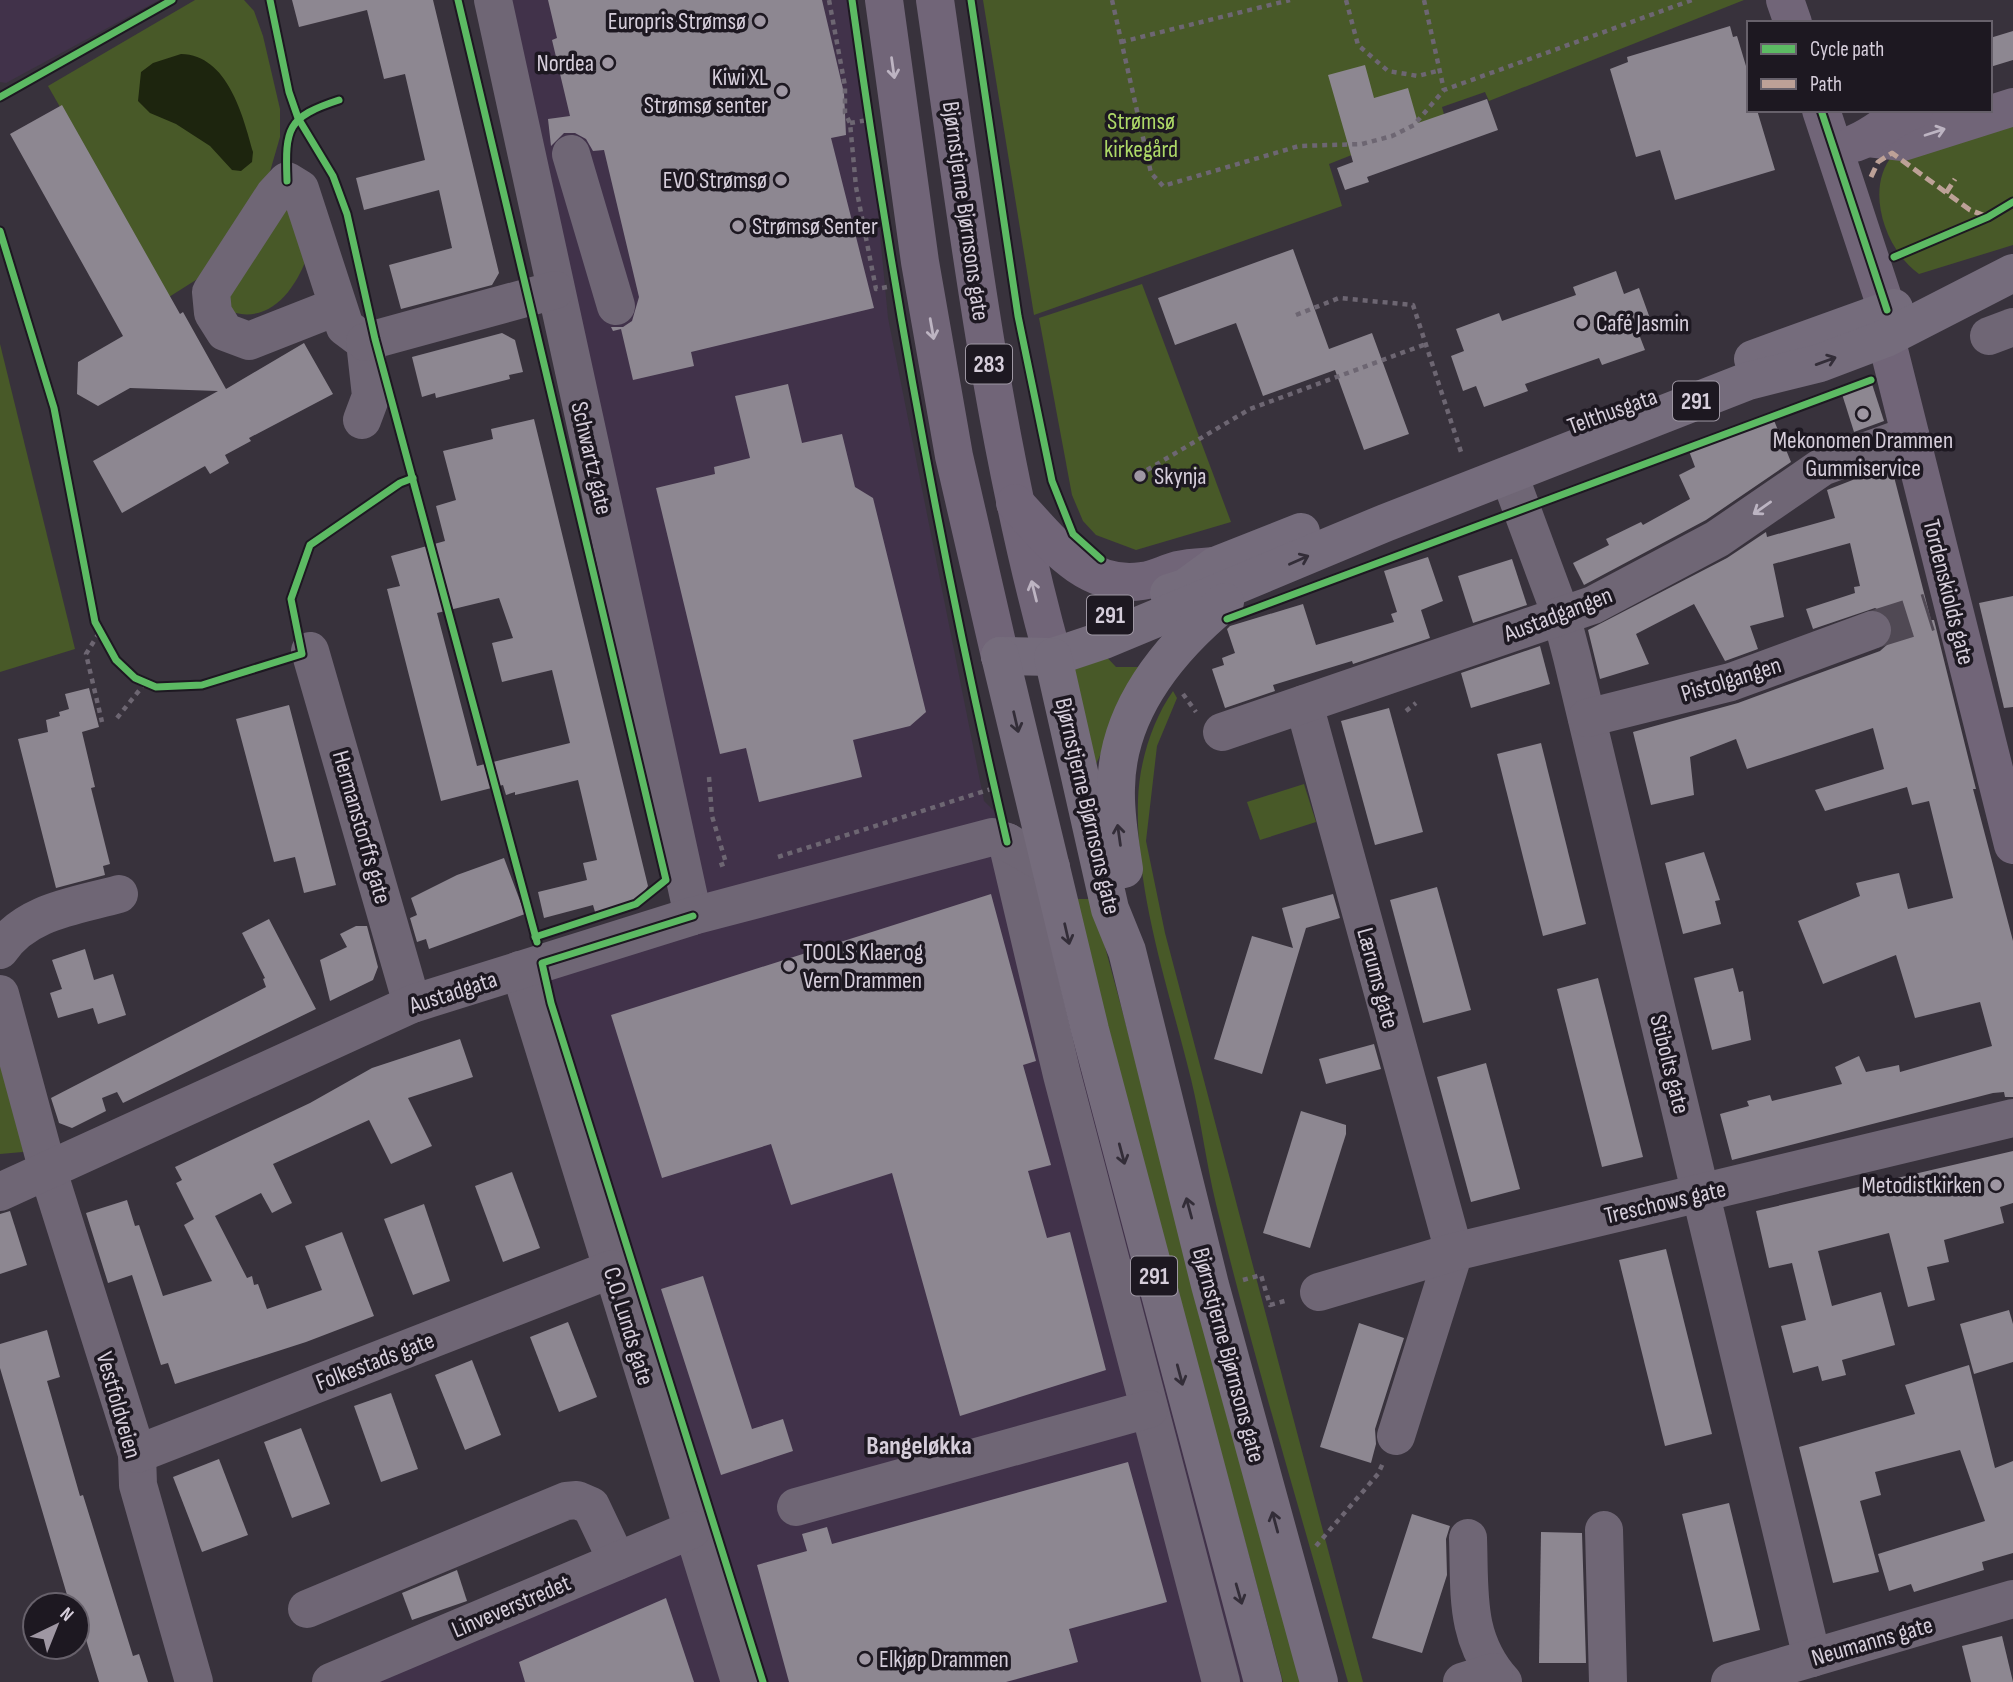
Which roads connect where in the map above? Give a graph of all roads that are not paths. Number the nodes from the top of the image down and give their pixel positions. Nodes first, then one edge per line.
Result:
1 (493, 0) edge
2 (884, 0) edge
3 (934, 0) edge
4 (1785, 0) edge
5 (1792, 21) edge
6 (2013, 79) edge
7 (1992, 85) edge
8 (2013, 107) edge
9 (1823, 112) edge
10 (1907, 112) edge
11 (1851, 144) junction
12 (571, 154) dead end
13 (2013, 271) edge
14 (555, 290) junction
15 (338, 306) dead end
16 (616, 306) dead end
17 (1886, 324) junction
18 (365, 342) junction
19 (362, 420) dead end
20 (1910, 435) junction
21 (1509, 475) junction
22 (1013, 500) junction
23 (1215, 566) junction
24 (1249, 582) junction
25 (1561, 615) junction
26 (1872, 630) tunnel mouth
27 (1050, 647) junction
28 (310, 651) dead end
29 (1000, 656) junction
30 (1304, 704) junction
31 (1587, 719) junction
32 (1222, 732) road end
33 (1007, 842) junction
34 (2013, 845) edge
35 (1051, 867) junction
36 (119, 894) dead end
37 (693, 916) junction
38 (0, 950) edge
39 (1127, 951) junction
40 (520, 970) junction
41 (0, 994) edge
42 (412, 1004) junction
43 (2013, 1118) edge
44 (48, 1171) junction
45 (0, 1192) edge
46 (1702, 1194) junction
47 (1454, 1252) junction
48 (612, 1269) junction
49 (1319, 1292) road end
50 (1149, 1409) junction
51 (1396, 1436) road end
52 (137, 1454) junction
53 (796, 1507) dead end
54 (691, 1530) junction
55 (1604, 1530) dead end
56 (1468, 1538) dead end
57 (617, 1561) junction
58 (2013, 1599) edge
59 (306, 1609) dead end
60 (1812, 1658) junction
61 (1487, 1679) edge
62 (194, 1682) edge
63 (331, 1682) edge
64 (740, 1682) edge
65 (1221, 1682) edge
66 (1263, 1682) edge
67 (1319, 1682) edge
68 (1608, 1682) edge
69 (1730, 1682) edge

1 - 14 street, Schwartz gate
2 -> 29 main road, Bjørnstjerne Bjørnsons gate / 283
3 - 22 main road, Bjørnstjerne Bjørnsons gate / 283
4 - 5 main road
6 - 7 main road
11 -> 8 main road
9 - 11 main road, Tordenskiolds gate
10 - 11 main road
11 - 17 main road, Tordenskiolds gate
12 - 16 street
13 - 17 highway, Telthusgata / 291
14 - 18 street
14 - 37 street, Schwartz gate
15 - 18 street
17 - 20 main road, Tordenskiolds gate
21 -> 17 highway, Telthusgata / 291
17 - 23 highway, Telthusgata / 291
18 - 19 street
20 -> 25 street, Austadgangen
20 - 34 main road, Tordenskiolds gate
24 -> 21 highway, Telthusgata / 291
21 - 25 street, Stibolts gate
22 - 23 main road, Telthusgata
27 -> 22 main road, Bjørnstjerne Bjørnsons gate / 283
23 - 27 highway, Telthusgata / 291
24 - 27 highway, Telthusgata / 291
39 -> 24 highway, Telthusgata / 291
25 - 30 street, Austadgangen
25 - 31 street, Stibolts gate
26 - 31 street, Pistolgangen
27 - 29 highway, Telthusgata / 291
27 - 39 highway, Bjørnstjerne Bjørnsons gate / 291
28 - 42 street, Hermanstorffs gate
29 -> 35 highway, Bjørnstjerne Bjørnsons gate / 291
30 - 32 street, Austadgangen
30 - 47 street, Lærums gate
31 - 46 street, Stibolts gate
33 - 35 street, Austadgata
33 - 37 street, Austadgata
33 - 50 street
35 -> 66 highway, Bjørnstjerne Bjørnsons gate / 291
36 - 38 street
37 - 40 street, Austadgata
67 -> 39 highway, Bjørnstjerne Bjørnsons gate / 291
40 - 42 street, Austadgata
40 - 48 street, C.O. Lunds gate
41 - 44 street
42 - 44 street, Austadgata
43 - 46 street, Treschows gate
44 - 45 street, Austadgata
44 - 52 street, Vestfoldveien
46 - 47 street, Treschows gate
46 - 60 street, Stibolts gate
47 - 49 street, Treschows gate
47 - 51 street
48 - 52 street, Folkestads gate
48 - 54 street, C.O. Lunds gate
50 - 53 street
50 - 65 street
52 - 62 street, Vestfoldveien
54 - 57 street, Linveverstredet
54 - 64 street, C.O. Lunds gate
55 - 68 street
56 - 61 street
57 - 59 street
57 - 63 street, Linveverstredet
58 - 60 street, Neumanns gate
60 - 69 street, Neumanns gate

